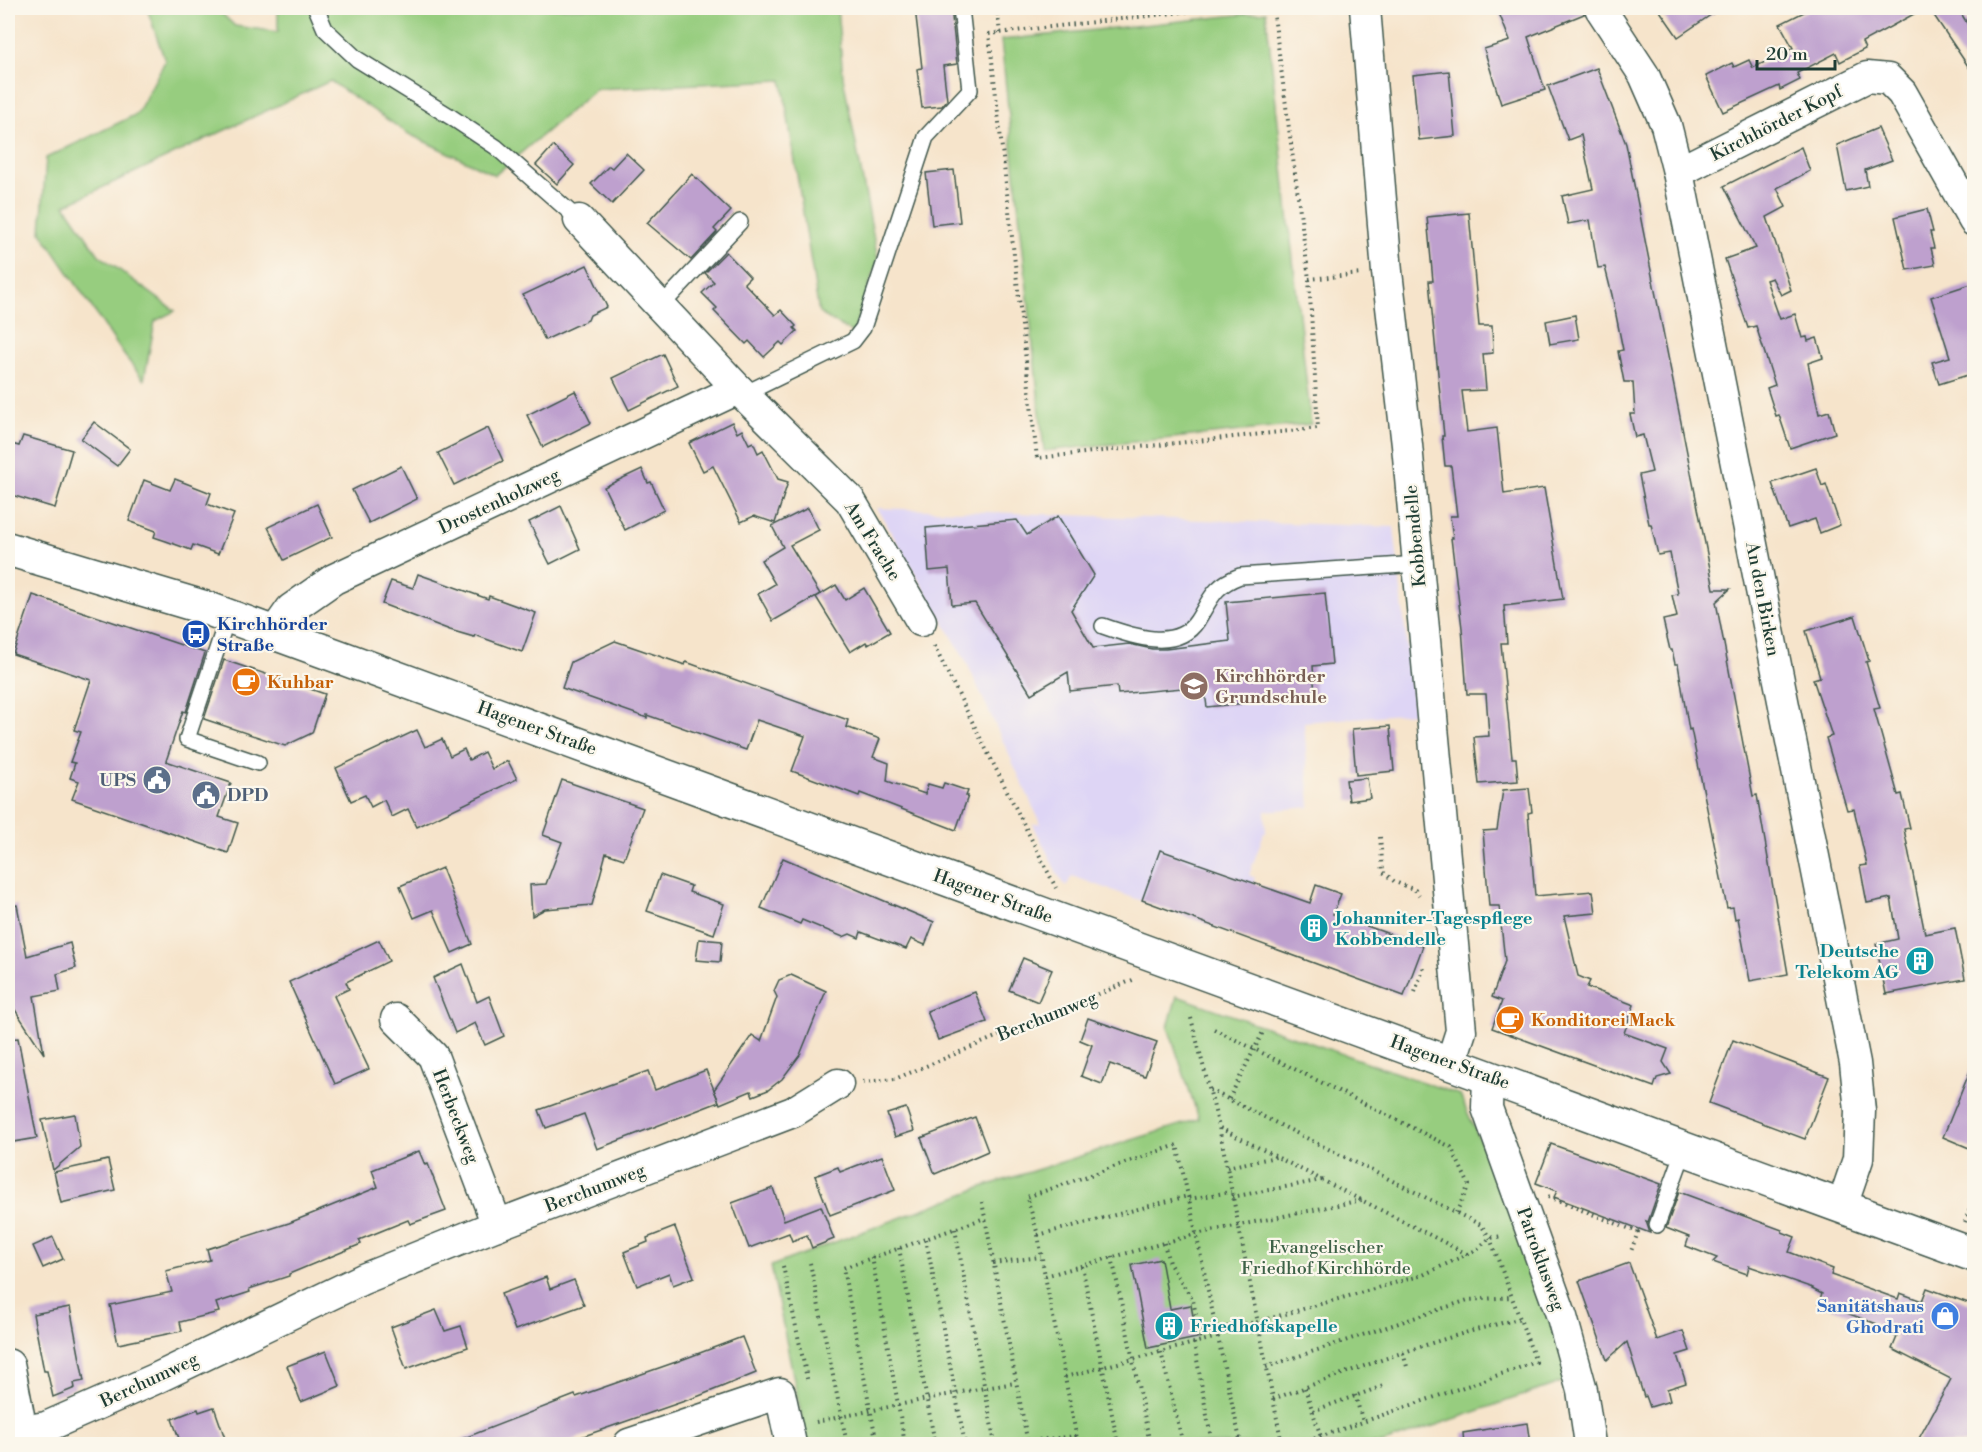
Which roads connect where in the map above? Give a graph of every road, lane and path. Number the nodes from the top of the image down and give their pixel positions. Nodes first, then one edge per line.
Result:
1 (316, 8) edge
2 (961, 8) edge
3 (997, 8) edge
4 (1217, 8) edge
5 (1273, 8) edge
6 (1365, 8) edge
7 (1600, 8) edge
8 (1000, 33) junction
9 (1678, 172) junction
10 (579, 220) joint
11 (1974, 221) edge
12 (740, 222) dead end
13 (1340, 276) dead end
14 (1308, 279) junction
15 (660, 307) junction
16 (741, 392) junction
17 (8, 549) edge
18 (1418, 564) junction
19 (228, 616) junction
20 (921, 621) joint
21 (1103, 626) dead end
22 (274, 633) junction
23 (258, 764) dead end
24 (1380, 837) dead end
25 (1420, 885) dead end
26 (1409, 886) junction
27 (1420, 897) dead end
28 (1075, 927) junction
29 (1427, 959) dead end
30 (1175, 963) junction
31 (1415, 992) dead end
32 (1191, 1018) dead end
33 (396, 1019) dead end
34 (1214, 1029) dead end
35 (1264, 1030) dead end
36 (1255, 1049) junction
37 (1451, 1062) junction
38 (1488, 1076) junction
39 (838, 1084) joint
40 (1210, 1089) junction
41 (1229, 1099) junction
42 (1219, 1127) junction
43 (1685, 1148) junction
44 (1277, 1157) junction
45 (1227, 1167) junction
46 (1322, 1180) junction
47 (1514, 1184) junction
48 (1232, 1194) junction
49 (1189, 1197) junction
50 (1362, 1200) junction
51 (982, 1202) dead end
52 (1842, 1206) junction
53 (1456, 1213) junction
54 (985, 1218) junction
55 (497, 1225) junction
56 (1657, 1225) dead end
57 (1238, 1226) junction
58 (955, 1228) junction
59 (1196, 1234) junction
60 (1038, 1235) junction
61 (1490, 1238) junction
62 (926, 1239) junction
63 (1164, 1243) junction
64 (899, 1248) junction
65 (1467, 1254) junction
66 (1630, 1254) dead end
67 (1974, 1255) edge
68 (872, 1257) junction
69 (1041, 1257) junction
70 (1112, 1257) junction
71 (810, 1263) dead end
72 (993, 1263) junction
73 (783, 1266) dead end
74 (1082, 1266) junction
75 (1045, 1276) junction
76 (1512, 1297) junction
77 (1519, 1319) junction
78 (1257, 1322) junction
79 (1215, 1329) junction
80 (1217, 1338) junction
81 (1201, 1341) junction
82 (1194, 1343) junction
83 (1161, 1352) junction
84 (1403, 1353) junction
85 (1132, 1359) junction
86 (8, 1366) edge
87 (1266, 1367) junction
88 (1102, 1368) junction
89 (1408, 1370) dead end
90 (1065, 1377) junction
91 (1015, 1383) junction
92 (1383, 1386) dead end
93 (984, 1387) junction
94 (809, 1388) dead end
95 (1305, 1388) junction
96 (956, 1393) junction
97 (1355, 1395) junction
98 (1273, 1399) junction
99 (927, 1400) junction
100 (897, 1405) junction
101 (814, 1411) dead end
102 (870, 1411) junction
103 (1313, 1411) junction
104 (842, 1417) junction
105 (816, 1422) junction
106 (1363, 1422) junction
107 (818, 1433) dead end
108 (17, 1435) edge
109 (1077, 1436) junction
110 (1321, 1437) junction
111 (666, 1438) edge
112 (1027, 1443) edge
113 (629, 1444) edge
114 (791, 1444) edge
115 (847, 1444) edge
116 (877, 1444) edge
117 (905, 1444) edge
118 (935, 1444) edge
119 (965, 1444) edge
120 (995, 1444) edge
121 (1078, 1444) edge
122 (1118, 1444) edge
123 (1150, 1444) edge
124 (1183, 1444) edge
125 (1212, 1444) edge
126 (1241, 1444) edge
127 (1282, 1444) edge
128 (1299, 1444) edge
129 (1590, 1444) edge

1 - 10 lane
2 - 16 lane
3 - 8 path
4 - 8 path
5 - 14 path
6 - 18 street, Kobbendelle
7 - 9 street, An den Birken
8 - 14 path
9 - 11 street, Kirchhörder Kopf
9 - 52 street, An den Birken
10 - 15 street, Am Frache
12 - 15 lane
13 - 14 path
15 - 16 street, Am Frache
16 - 20 street, Am Frache
16 - 22 street, Drostenholzweg
17 - 19 main road, Hagener Straße
18 - 21 lane
18 - 37 street, Kobbendelle
19 - 22 main road, Hagener Straße
19 - 23 lane
20 - 28 path
22 - 28 main road, Hagener Straße
24 - 26 path
25 - 26 path
26 - 27 path
28 - 30 main road, Hagener Straße
29 - 31 path
30 - 37 main road, Hagener Straße
30 - 39 path, Berchumweg
32 - 40 path
33 - 55 street, Herbeckweg
34 - 36 path
35 - 36 path
36 - 41 path
36 - 53 path
37 - 38 main road, Hagener Straße
38 - 43 main road, Hagener Straße
38 - 47 street, Patroklusweg
39 - 55 street, Berchumweg
40 - 41 path
40 - 42 path
41 - 53 path
42 - 44 path
42 - 45 path
43 - 52 main road, Hagener Straße
43 - 56 lane
44 - 45 path
44 - 46 path
45 - 48 path
46 - 48 path
46 - 50 path
47 - 66 path
47 - 129 street, Patroklusweg
48 - 49 path
48 - 57 path
49 - 59 path
49 - 60 path
49 - 60 path
50 - 57 path
50 - 65 path
51 - 54 path
52 - 67 main road, Hagener Straße
53 - 61 path
54 - 58 path
54 - 72 path
55 - 108 street, Berchumweg
57 - 59 path
57 - 78 path
58 - 62 path
58 - 93 path
59 - 63 path
59 - 79 path
60 - 69 path
61 - 65 path
61 - 76 path
62 - 64 path
62 - 96 path
63 - 70 path
63 - 81 path
64 - 68 path
64 - 99 path
65 - 78 path
68 - 100 path
68 - 102 path
69 - 72 path
69 - 75 path
70 - 74 path
70 - 85 path
71 - 104 path
72 - 91 path
73 - 94 path
74 - 75 path
74 - 88 path
75 - 90 path
76 - 77 path
76 - 87 path
77 - 84 path
77 - 106 path
78 - 79 path
78 - 87 path
79 - 80 path
80 - 81 path
80 - 126 path
81 - 82 path
82 - 83 path
82 - 125 path
83 - 85 path
83 - 124 path
84 - 89 path
84 - 95 path
85 - 88 path
85 - 123 path
86 - 108 main road
87 - 98 path
88 - 90 path
88 - 122 path
90 - 109 path
91 - 93 path
91 - 112 path
92 - 97 path
93 - 96 path
93 - 120 path
95 - 98 path
95 - 103 path
96 - 99 path
96 - 119 path
97 - 103 path
97 - 106 path
98 - 127 path
99 - 100 path
99 - 118 path
100 - 102 path
100 - 117 path
101 - 105 path
102 - 104 path
102 - 116 path
103 - 110 path
104 - 105 path
104 - 115 path
105 - 107 path
106 - 110 path
109 - 112 path
109 - 121 path
110 - 128 path
111 - 113 street
111 - 114 street

